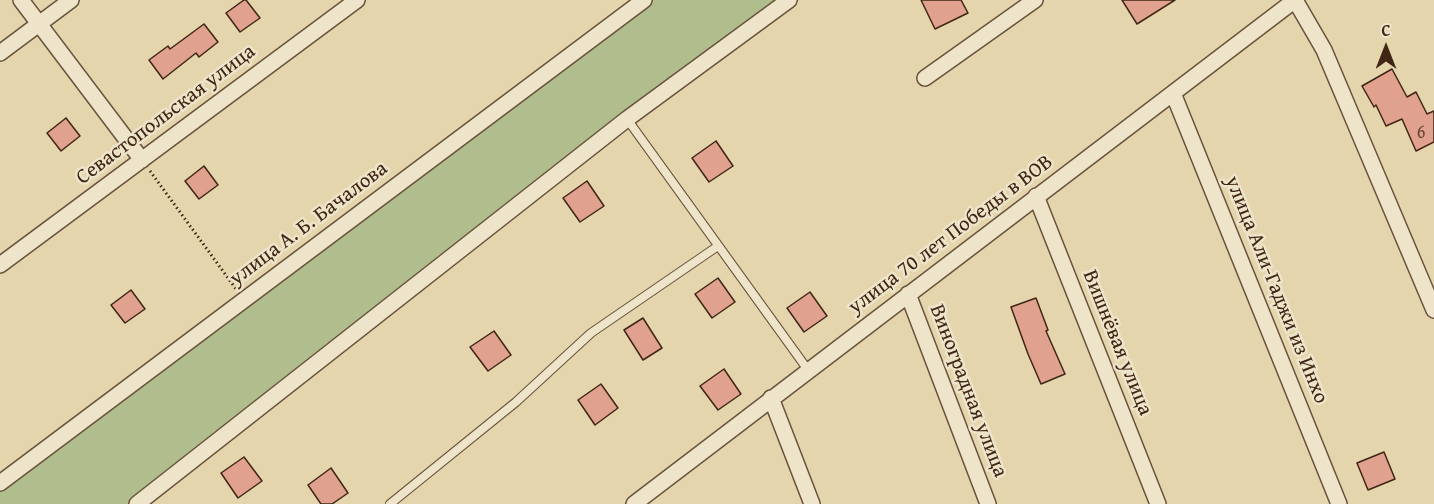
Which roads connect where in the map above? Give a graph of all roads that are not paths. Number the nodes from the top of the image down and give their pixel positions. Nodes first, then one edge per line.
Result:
1 (21, 0) edge
2 (71, 0) edge
3 (357, 0) edge
4 (644, 0) edge
5 (789, 0) edge
6 (1035, 0) edge
7 (1295, 0) edge
8 (39, 24) junction
9 (0, 52) edge
10 (925, 78) dead end
11 (1173, 93) junction
12 (627, 119) junction
13 (142, 160) junction
14 (1036, 196) junction
15 (718, 246) junction
16 (0, 265) edge
17 (908, 294) junction
18 (1434, 310) edge
19 (808, 370) junction
20 (771, 398) junction
21 (0, 483) edge
22 (137, 504) edge
23 (390, 504) edge
24 (634, 504) edge
25 (812, 504) edge
26 (988, 504) edge
27 (1158, 504) edge
28 (1340, 504) edge

1 - 8 street
2 - 8 street
3 - 13 street, Севастопольская улица
4 - 21 street, улица А. Б. Бачалова
5 - 12 street
6 - 10 street
7 - 11 street, улица 70 лет Победы в ВОВ
7 - 18 street
8 - 9 street
8 - 13 street
11 - 14 street, улица 70 лет Победы в ВОВ
11 - 28 street, улица Али-Гаджи из Инхо
12 - 15 lane
12 - 22 street
13 - 16 street, Севастопольская улица
14 - 17 street, улица 70 лет Победы в ВОВ
14 - 27 street, Вишнёвая улица
15 - 19 lane
15 - 23 lane
17 - 19 street, улица 70 лет Победы в ВОВ
17 - 26 street, Виноградная улица
19 - 20 street, улица 70 лет Победы в ВОВ
20 - 24 street, улица 70 лет Победы в ВОВ
20 - 25 street

